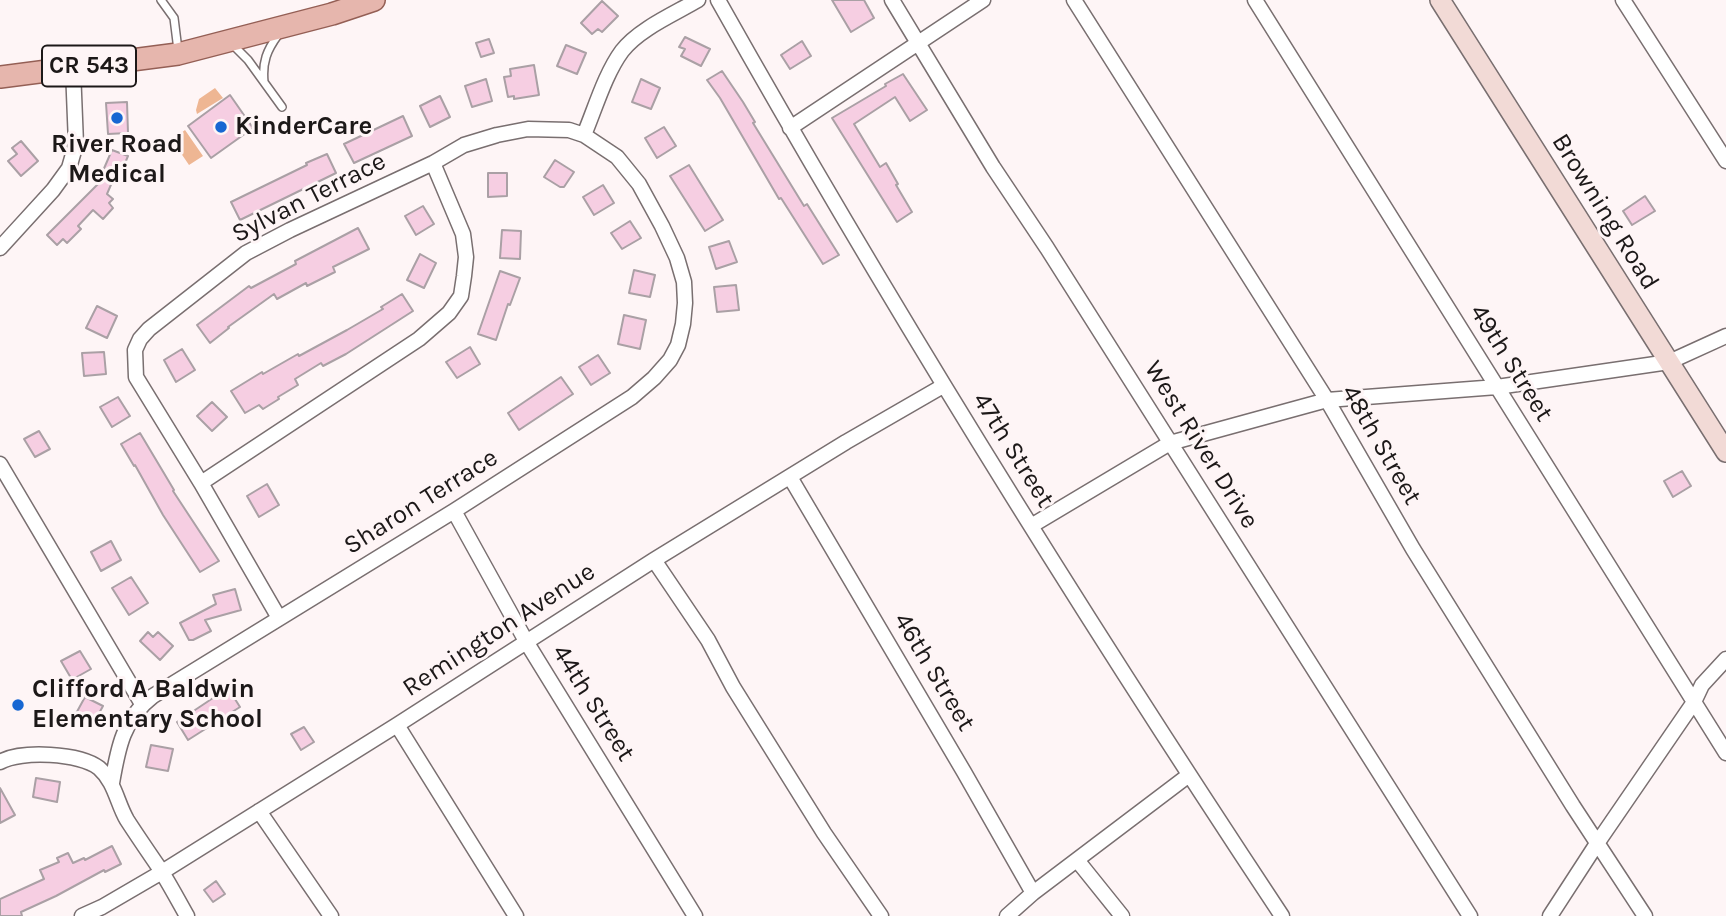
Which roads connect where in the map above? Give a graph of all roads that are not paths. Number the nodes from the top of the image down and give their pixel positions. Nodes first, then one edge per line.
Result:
1 (162, 0) edge
2 (374, 0) edge
3 (698, 0) edge
4 (718, 0) edge
5 (892, 0) edge
6 (983, 0) edge
7 (1074, 0) edge
8 (1255, 0) edge
9 (1440, 0) edge
10 (1623, 0) edge
11 (330, 7) edge
12 (283, 27) junction
13 (229, 41) junction
14 (918, 43) junction
15 (178, 54) junction
16 (73, 69) junction
17 (0, 77) edge
18 (264, 82) junction
19 (282, 107) dead end
20 (790, 128) junction
21 (584, 135) junction
22 (1726, 160) edge
23 (433, 163) junction
24 (0, 248) edge
25 (1726, 336) edge
26 (1669, 362) junction
27 (943, 386) junction
28 (1497, 387) junction
29 (1327, 400) junction
30 (1170, 443) junction
31 (1726, 452) edge
32 (0, 464) edge
33 (790, 477) junction
34 (201, 483) junction
35 (454, 512) junction
36 (1031, 526) junction
37 (654, 560) junction
38 (279, 618) junction
39 (527, 643) junction
40 (1726, 659) edge
41 (1694, 702) junction
42 (142, 704) junction
43 (397, 725) junction
44 (1726, 753) edge
45 (0, 762) edge
46 (1189, 775) junction
47 (112, 783) junction
48 (259, 811) junction
49 (1598, 842) junction
50 (1077, 860) junction
51 (162, 872) junction
52 (1033, 893) junction
53 (82, 916) edge
54 (187, 916) edge
55 (331, 916) edge
56 (516, 916) edge
57 (695, 916) edge
58 (881, 916) edge
59 (1007, 916) edge
60 (1122, 916) edge
61 (1282, 916) edge
62 (1470, 916) edge
63 (1550, 916) edge
64 (1645, 916) edge

1 - 15 lane
2 - 11 main road, CR 543
3 - 21 street
4 - 20 street, 47th Street
5 - 14 street, West River Drive
6 - 14 street
7 - 29 street, 48th Street
8 - 28 street, 49th Street
9 - 26 main road, Browning Road
10 - 22 street
11 - 12 main road, CR 543
12 - 13 main road, CR 543
12 - 18 lane
13 - 15 main road, CR 543
13 - 18 lane
14 - 20 street
14 - 30 street, West River Drive
15 - 16 main road, CR 543
16 - 17 main road, CR 543
16 - 24 street
18 - 19 lane
20 - 27 street, 47th Street
21 - 23 street, Sylvan Terrace
21 - 35 street, Sharon Terrace
23 - 34 street
23 - 34 street, Sylvan Terrace
25 - 26 street
26 - 28 street
26 - 31 main road, Browning Road
27 - 33 street, Remington Avenue
27 - 36 street, 47th Street
28 - 29 street
28 - 41 street, 49th Street
29 - 30 street
29 - 49 street, 48th Street
30 - 36 street
30 - 62 street, West River Drive
32 - 42 street
33 - 37 street, Remington Avenue
33 - 52 street, 46th Street
34 - 38 street, Sylvan Terrace
35 - 38 street, Sharon Terrace
35 - 39 street, 44th Street
36 - 46 street, 47th Street
37 - 39 street, Remington Avenue
37 - 58 street
38 - 42 street, Sharon Terrace
39 - 43 street, Remington Avenue
39 - 57 street, 44th Street
40 - 41 street
41 - 44 street, 49th Street
41 - 49 street
42 - 47 street, Sharon Terrace
43 - 48 street, Remington Avenue
43 - 56 street
45 - 47 street
46 - 50 street
46 - 61 street, 47th Street
47 - 51 street
48 - 51 street, Remington Avenue
48 - 55 street
49 - 63 street
49 - 64 street, 48th Street
50 - 52 street
50 - 60 street
51 - 53 street, Remington Avenue
51 - 54 street
52 - 59 street

